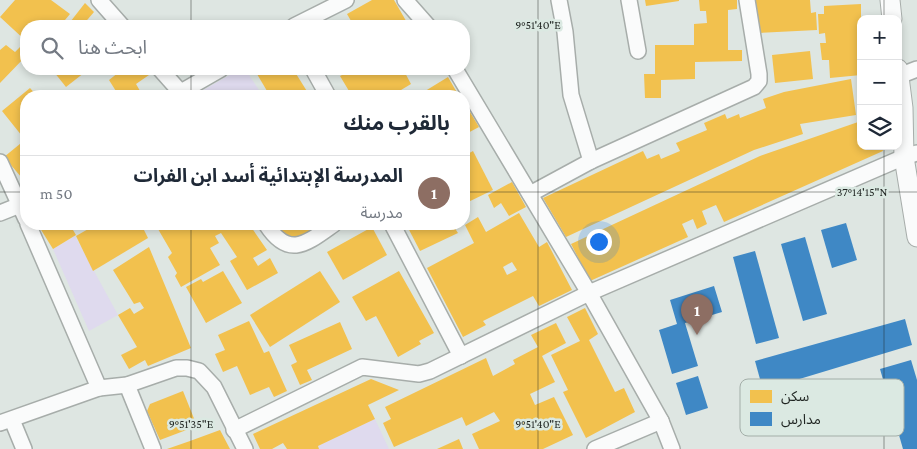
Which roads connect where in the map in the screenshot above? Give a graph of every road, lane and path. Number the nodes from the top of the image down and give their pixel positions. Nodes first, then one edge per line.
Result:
1 (99, 0) edge
2 (346, 0) edge
3 (405, 0) edge
4 (558, 0) edge
5 (629, 0) edge
6 (747, 0) edge
7 (117, 20) edge
8 (306, 20) edge
9 (423, 20) edge
10 (638, 51) dead end
11 (917, 69) edge
12 (902, 72) edge
13 (165, 75) edge
14 (212, 75) edge
15 (316, 75) edge
16 (459, 75) edge
17 (176, 90) edge
18 (188, 90) edge
19 (325, 90) edge
20 (468, 90) edge
21 (470, 94) edge
22 (902, 99) edge
23 (903, 108) junction
24 (917, 143) edge
25 (910, 155) edge
26 (591, 161) junction
27 (0, 162) edge
28 (530, 194) junction
29 (20, 198) edge
30 (20, 203) edge
31 (0, 213) edge
32 (31, 230) edge
33 (271, 230) edge
34 (325, 230) edge
35 (395, 230) edge
36 (917, 237) edge
37 (589, 293) junction
38 (461, 356) junction
39 (127, 385) junction
40 (99, 388) junction
41 (6, 421) edge
42 (661, 422) junction
43 (234, 430) junction
44 (24, 449) edge
45 (153, 449) edge
46 (245, 449) edge
47 (595, 449) edge
48 (672, 449) edge

1 - 7 street
2 - 8 street
3 - 9 street
4 - 26 street
5 - 10 street
6 - 26 street
11 - 12 street
13 - 17 street
14 - 18 street
15 - 19 street
16 - 20 street
21 - 28 street
22 - 23 street
23 - 24 street
23 - 25 street
25 - 36 street
25 - 37 street
26 - 28 street
27 - 29 street
28 - 37 street
30 - 31 street
32 - 40 street
33 - 34 street
35 - 38 street
37 - 38 street
37 - 42 street
38 - 43 street
39 - 40 street
39 - 43 street
39 - 45 street
40 - 41 street
41 - 44 street
42 - 47 street
42 - 48 street
43 - 46 street

